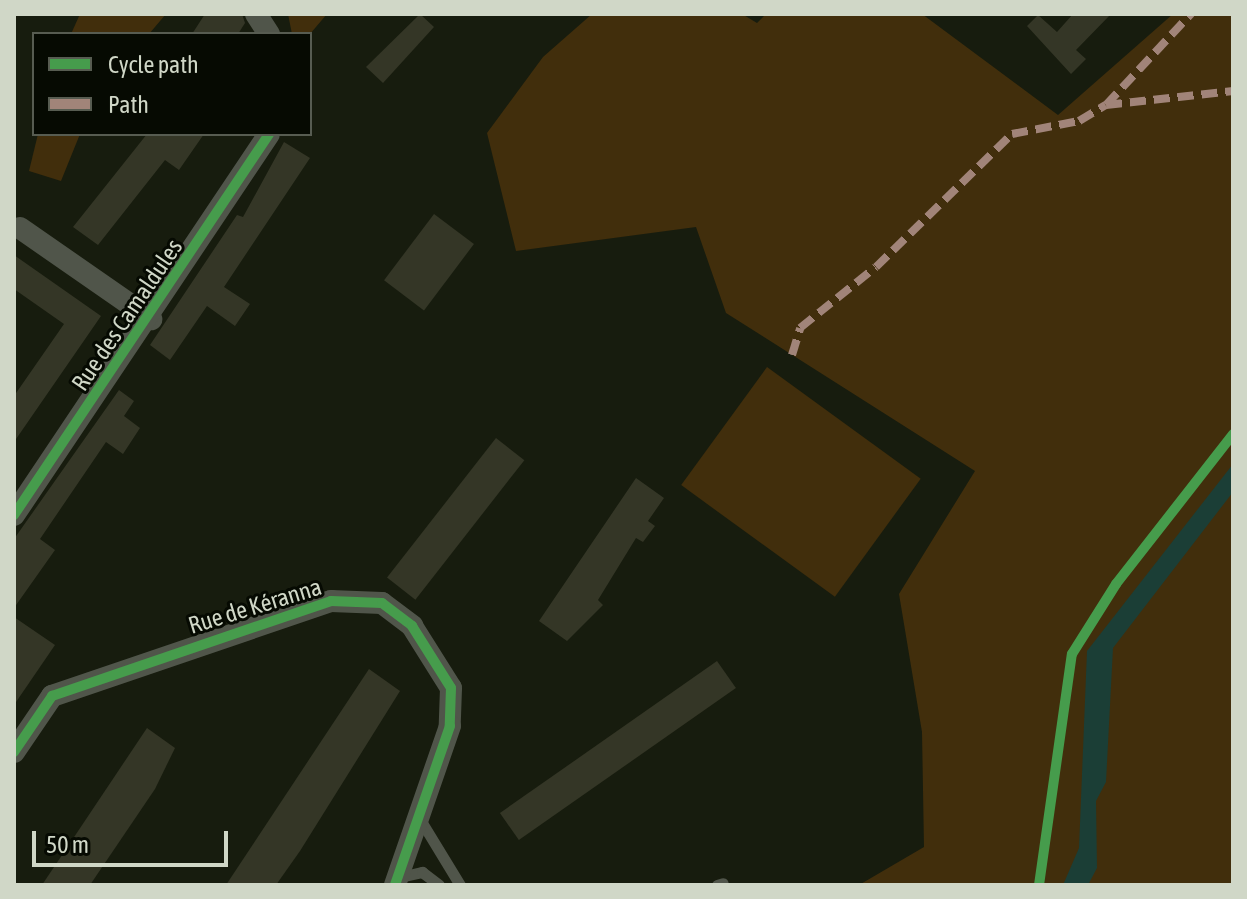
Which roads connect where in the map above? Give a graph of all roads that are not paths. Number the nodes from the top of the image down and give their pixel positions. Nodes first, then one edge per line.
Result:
1 (256, 14) edge
2 (268, 32) edge
3 (268, 136) edge
4 (20, 228) dead end
5 (151, 319) junction
6 (14, 515) edge
7 (14, 752) edge
8 (421, 821) junction
9 (397, 881) edge
10 (439, 885) edge
11 (460, 885) edge

1 - 2 street
3 - 5 street, Rue des Camaldules
4 - 5 street
5 - 6 street, Rue des Camaldules
7 - 8 street, Rue de Kéranna
8 - 9 street, Rue de Kéranna
8 - 11 lane
9 - 10 lane

